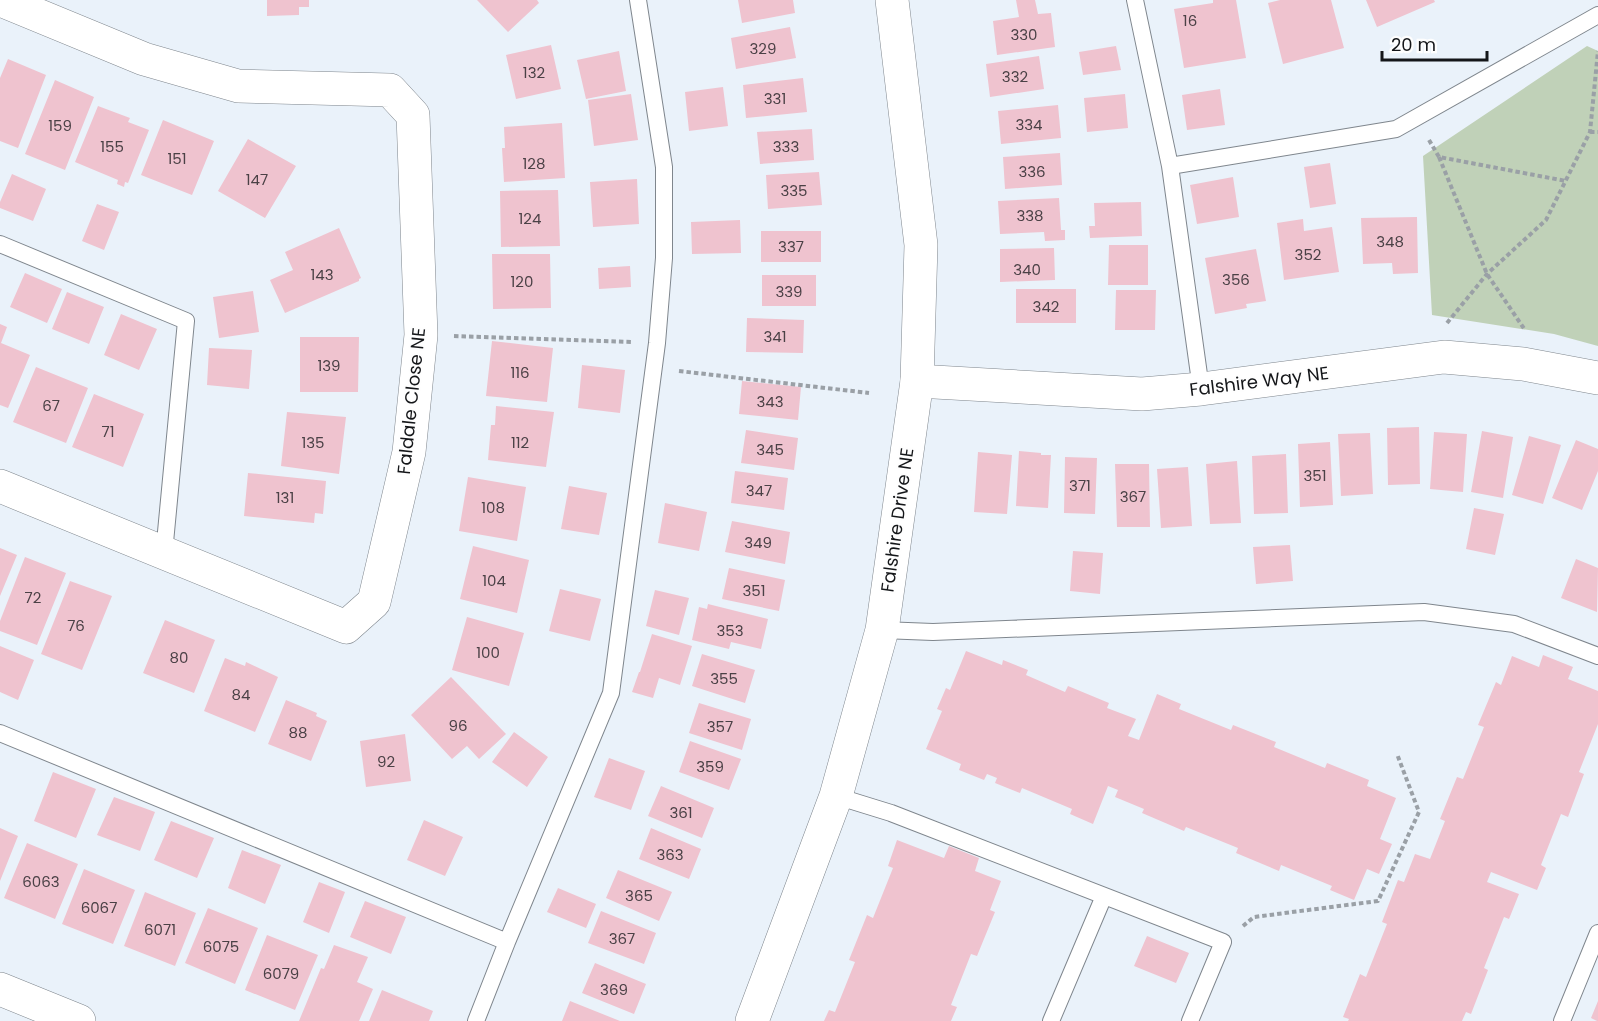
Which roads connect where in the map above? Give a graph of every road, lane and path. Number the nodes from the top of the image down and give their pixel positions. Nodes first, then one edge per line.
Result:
1 (1, 0) edge
2 (638, 0) edge
3 (892, 0) edge
4 (1135, 0) edge
5 (1598, 15) edge
6 (1598, 51) edge
7 (1415, 117) junction
8 (1590, 132) junction
9 (1598, 132) edge
10 (1439, 157) junction
11 (1170, 166) junction
12 (1566, 181) junction
13 (0, 244) edge
14 (1487, 274) junction
15 (421, 335) junction
16 (657, 343) junction
17 (1444, 357) junction
18 (1523, 364) junction
19 (653, 368) junction
20 (1598, 378) edge
21 (917, 381) junction
22 (1201, 389) junction
23 (869, 393) dead end
24 (0, 486) edge
25 (164, 553) junction
26 (882, 630) junction
27 (1598, 656) edge
28 (0, 733) edge
29 (1396, 754) dead end
30 (836, 796) junction
31 (1104, 896) junction
32 (1598, 933) edge
33 (507, 942) junction
34 (1223, 942) junction
35 (0, 989) edge
36 (79, 1021) edge
37 (476, 1021) edge
38 (752, 1021) edge
39 (1051, 1021) edge
40 (1190, 1021) edge
41 (1562, 1021) edge

1 - 15 street, Faldale Close NE
2 - 16 lane
3 - 21 street, Falshire Drive NE
4 - 11 lane
5 - 7 lane
6 - 8 path
7 - 10 path
7 - 11 lane
8 - 9 path
8 - 12 path
10 - 12 path
10 - 14 path
11 - 22 lane
12 - 14 path
13 - 25 lane
14 - 17 path
14 - 18 path
15 - 16 path
15 - 25 street, Faldale Close NE
16 - 19 lane
17 - 18 street, Falshire Way NE
17 - 22 street, Falshire Way NE
18 - 20 street, Falshire Way NE
19 - 23 path
19 - 33 lane
21 - 22 street, Falshire Way NE
21 - 26 street, Falshire Drive NE
24 - 25 street, Faldale Close NE
26 - 27 lane
26 - 30 street, Falshire Drive NE
28 - 33 lane
29 - 34 path
30 - 31 lane
30 - 38 street, Falshire Drive NE
31 - 34 lane
31 - 39 lane
32 - 41 lane
33 - 37 lane
34 - 40 lane
35 - 36 street

